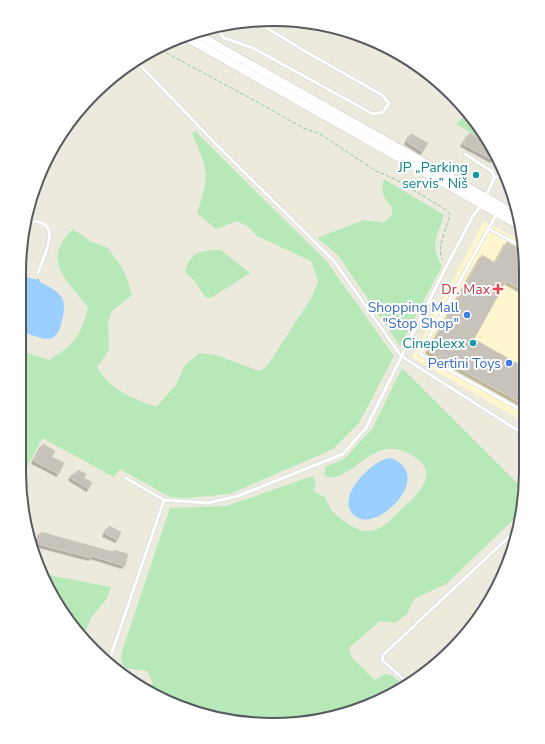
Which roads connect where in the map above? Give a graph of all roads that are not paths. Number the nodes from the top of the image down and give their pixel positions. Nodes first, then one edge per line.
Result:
1 (266, 26) edge
2 (220, 32) edge
3 (201, 36) edge
4 (191, 40) edge
5 (140, 65) edge
6 (465, 154) dead end
7 (499, 176) edge
8 (494, 178) junction
9 (483, 201) junction
10 (511, 211) edge
11 (497, 213) junction
12 (32, 221) edge
13 (514, 222) edge
14 (489, 229) junction
15 (517, 244) edge
16 (38, 273) dead end
17 (401, 356) junction
18 (519, 409) edge
19 (519, 431) edge
20 (126, 478) dead end
21 (164, 500) junction
22 (511, 535) edge
23 (111, 658) edge
24 (404, 679) edge

1 - 2 lane
3 - 9 main road
4 - 9 main road
5 - 17 lane
6 - 8 lane
7 - 8 lane
8 - 9 lane
9 - 10 main road
9 - 11 main road
9 - 17 lane
11 - 13 main road
11 - 14 lane
12 - 16 lane
14 - 15 lane
14 - 18 lane
17 - 19 lane
17 - 21 lane
20 - 21 lane
21 - 23 lane
22 - 24 lane

